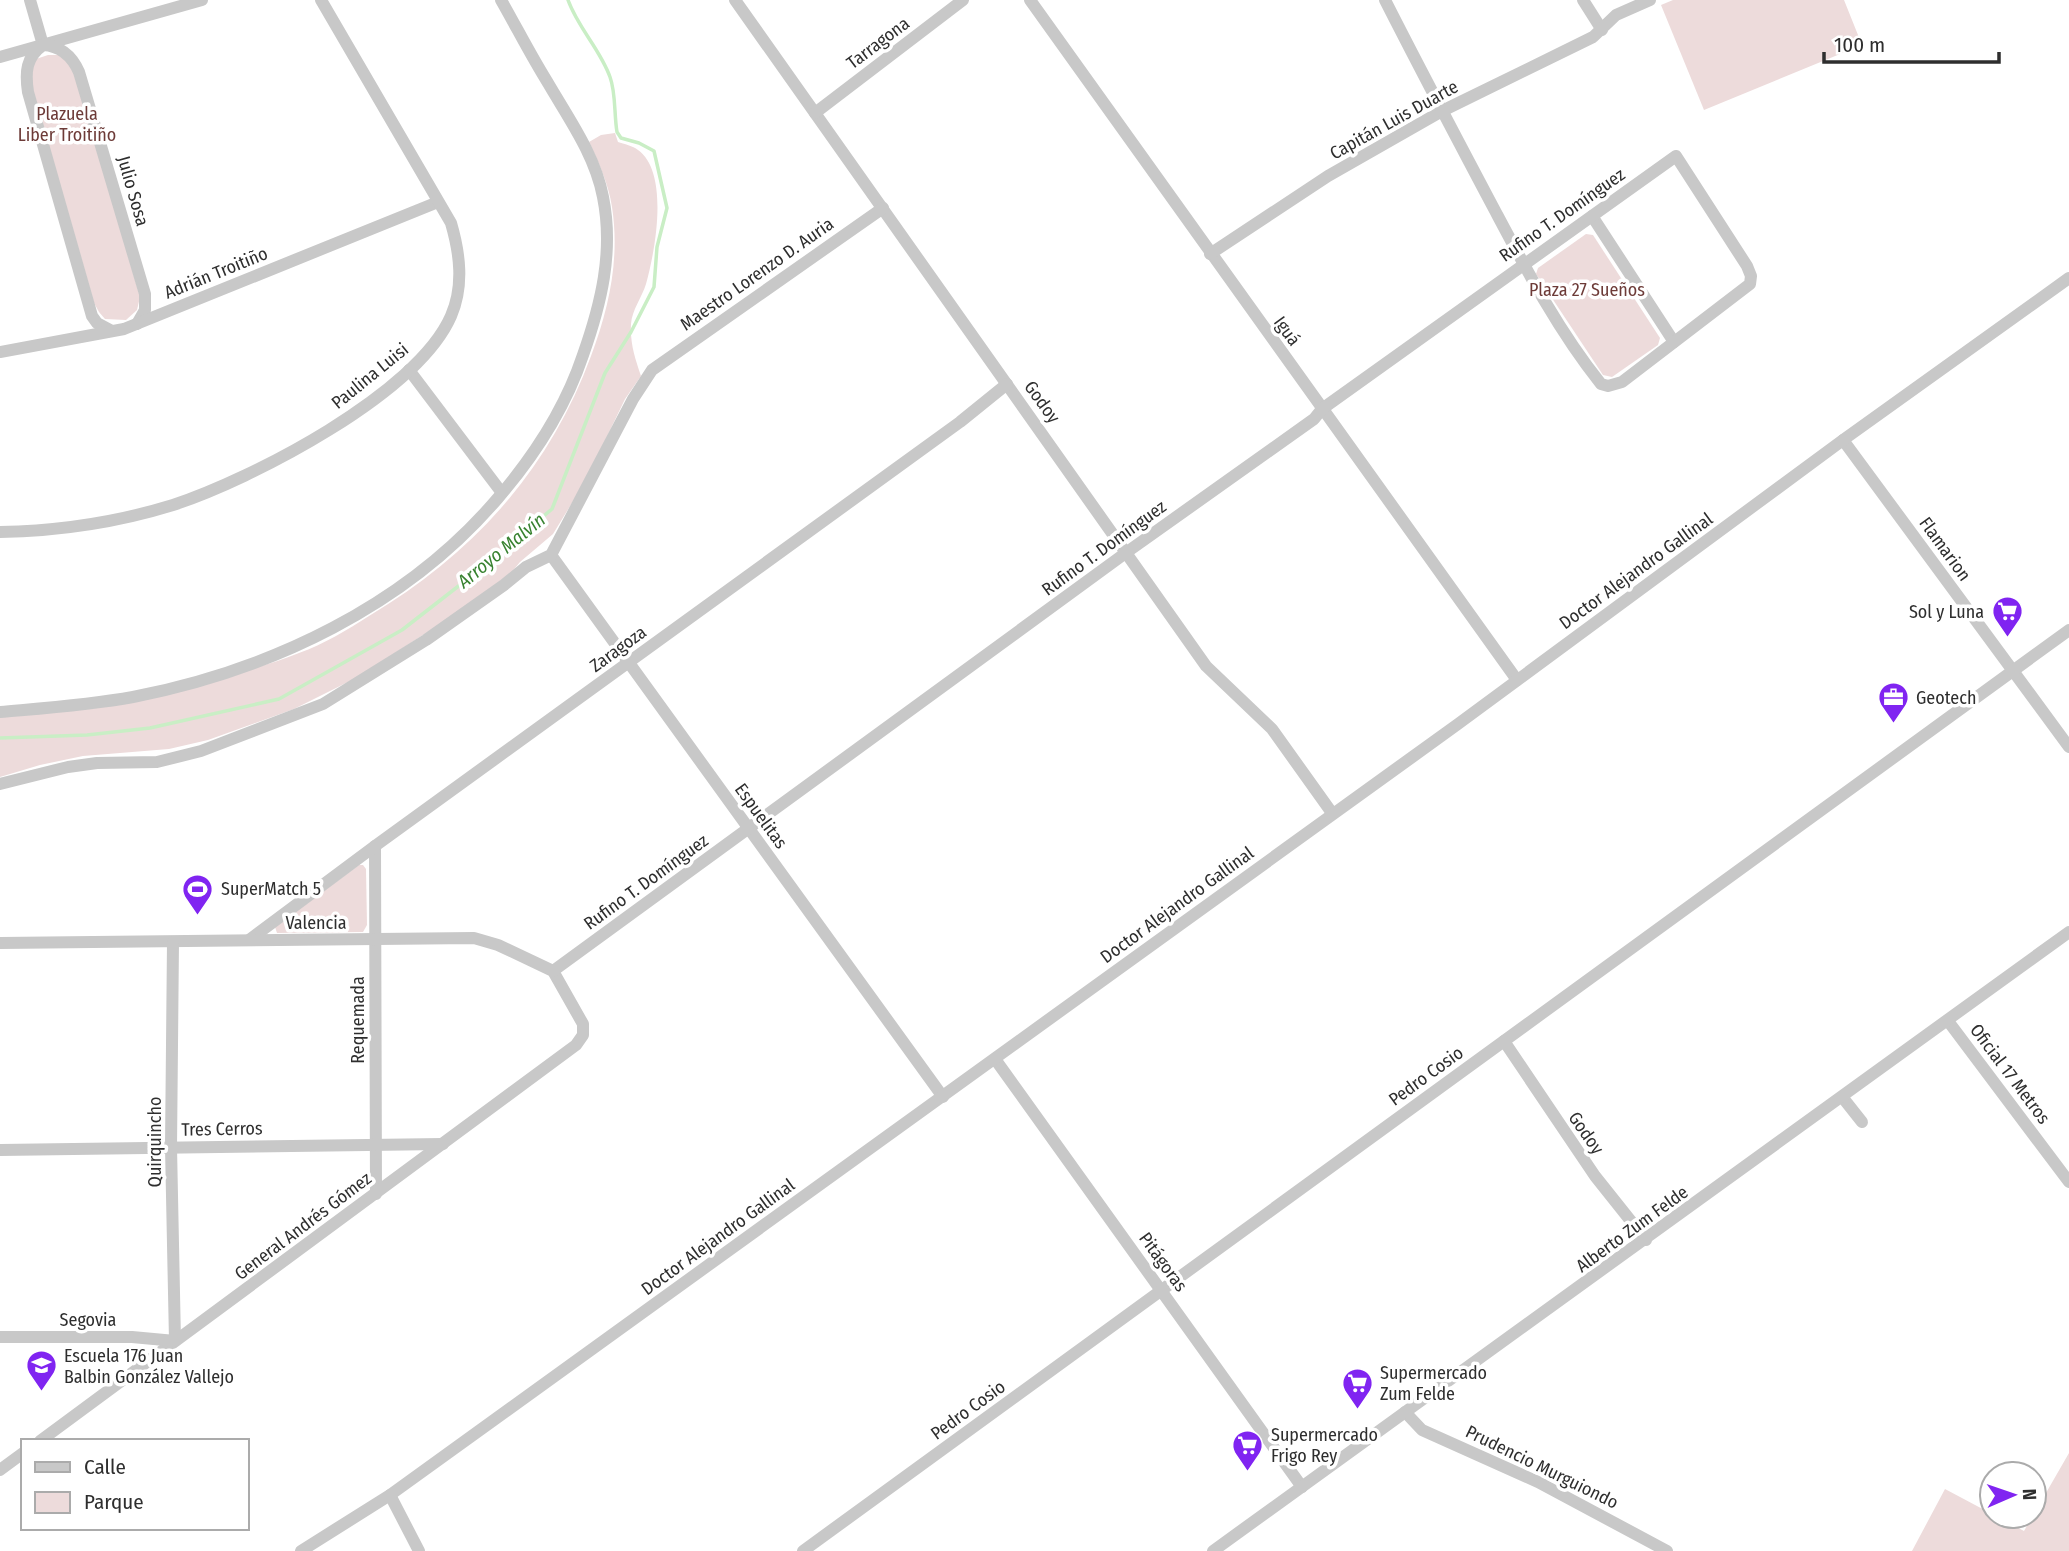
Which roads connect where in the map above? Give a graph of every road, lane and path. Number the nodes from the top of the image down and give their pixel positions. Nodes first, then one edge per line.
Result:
1 (30, 0) edge
2 (202, 0) edge
3 (321, 0) edge
4 (501, 0) edge
5 (735, 0) edge
6 (963, 0) edge
7 (1030, 0) edge
8 (1385, 0) edge
9 (1583, 0) edge
10 (1650, 0) edge
11 (1602, 30) junction
12 (43, 45) junction
13 (0, 57) edge
14 (1442, 111) junction
15 (815, 113) junction
16 (438, 202) junction
17 (883, 208) junction
18 (1592, 216) junction
19 (1210, 254) junction
20 (1523, 264) junction
21 (2069, 278) edge
22 (137, 324) junction
23 (112, 331) junction
24 (1674, 342) junction
25 (0, 352) edge
26 (410, 370) junction
27 (1007, 384) junction
28 (1322, 409) junction
29 (1843, 440) junction
30 (502, 493) junction
31 (0, 532) edge
32 (1127, 552) junction
33 (551, 555) junction
34 (2069, 630) edge
35 (628, 663) junction
36 (2013, 671) junction
37 (1517, 680) junction
38 (0, 712) edge
39 (2069, 747) edge
40 (0, 783) edge
41 (1332, 813) junction
42 (749, 829) junction
43 (375, 846) junction
44 (2069, 932) edge
45 (376, 940) junction
46 (249, 941) junction
47 (173, 942) junction
48 (0, 943) edge
49 (553, 971) junction
50 (1948, 1021) junction
51 (1504, 1041) junction
52 (995, 1059) junction
53 (943, 1097) junction
54 (1843, 1098) junction
55 (1862, 1122) dead end
56 (444, 1144) junction
57 (374, 1145) junction
58 (172, 1147) junction
59 (0, 1150) edge
60 (2069, 1182) edge
61 (376, 1194) junction
62 (1646, 1240) junction
63 (1163, 1291) junction
64 (0, 1337) edge
65 (175, 1341) junction
66 (1405, 1412) junction
67 (43, 1439) edge
68 (21, 1454) edge
69 (0, 1470) edge
70 (1302, 1487) junction
71 (390, 1495) junction
72 (300, 1551) edge
73 (419, 1551) edge
74 (803, 1551) edge
75 (1213, 1551) edge
76 (1667, 1551) edge

1 - 12 street
2 - 12 street
3 - 16 street, Paulina Luisi
4 - 30 street
5 - 15 street, Godoy
6 - 15 street, Tarragona
7 - 19 street, Iguá
8 - 14 street
9 - 11 street
10 - 11 street, Capitán Luis Duarte
11 - 14 street, Capitán Luis Duarte
12 - 13 street
12 - 22 street, Julio Sosa
12 - 23 street
14 - 19 street, Capitán Luis Duarte
14 - 20 street
15 - 17 street, Godoy
16 - 22 street, Adrián Troitiño
16 - 26 street, Paulina Luisi
17 - 27 street, Godoy
17 - 33 street, Maestro Lorenzo D. Auria
18 - 20 street, Rufino T. Domínguez
18 - 24 street
18 - 24 street, Rufino T. Domínguez
19 - 28 street, Iguá
20 - 24 street
20 - 28 street, Rufino T. Domínguez
21 - 29 street, Doctor Alejandro Gallinal
22 - 23 street, Adrián Troitiño
23 - 25 street, Adrián Troitiño
26 - 30 street
26 - 31 street, Paulina Luisi
27 - 32 street, Godoy
27 - 35 street, Zaragoza
28 - 32 street, Rufino T. Domínguez
28 - 37 street, Iguá
29 - 36 street, Flamarion
29 - 37 street, Doctor Alejandro Gallinal
30 - 38 street
32 - 41 street, Godoy
32 - 42 street, Rufino T. Domínguez
33 - 35 street, Espuelitas
33 - 40 street
34 - 36 street, Pedro Cosio
35 - 42 street, Espuelitas
35 - 43 street, Zaragoza
36 - 39 street, Flamarion
36 - 51 street, Pedro Cosio
37 - 41 street, Doctor Alejandro Gallinal
41 - 52 street, Doctor Alejandro Gallinal
42 - 49 street, Rufino T. Domínguez
42 - 53 street, Espuelitas
43 - 45 street, Requemada
43 - 46 street, Zaragoza
44 - 50 street, Alberto Zum Felde
45 - 46 street, Valencia
45 - 49 street, Valencia
45 - 57 street, Requemada
46 - 47 street, Valencia
47 - 48 street, Valencia
47 - 58 street, Quirquincho
49 - 56 street, General Andrés Gómez
50 - 54 street, Alberto Zum Felde
50 - 60 street, Oficial 17 Metros
51 - 62 street, Godoy
51 - 63 street, Pedro Cosio
52 - 53 street, Doctor Alejandro Gallinal
52 - 63 street, Pitágoras
53 - 71 street, Doctor Alejandro Gallinal
54 - 55 street
54 - 62 street, Alberto Zum Felde
56 - 57 street, Tres Cerros
56 - 61 street, General Andrés Gómez
57 - 58 street, Tres Cerros
57 - 61 street, Requemada
58 - 59 street, Tres Cerros
58 - 65 street, Quirquincho
61 - 65 street, General Andrés Gómez
62 - 66 street, Alberto Zum Felde
63 - 70 street, Pitágoras
63 - 74 street, Pedro Cosio
64 - 65 street, Segovia
65 - 67 street, General Andrés Gómez
66 - 70 street, Alberto Zum Felde
66 - 76 street, Prudencio Murguiondo
68 - 69 street
70 - 75 street, Alberto Zum Felde
71 - 72 street, Doctor Alejandro Gallinal
71 - 73 street

